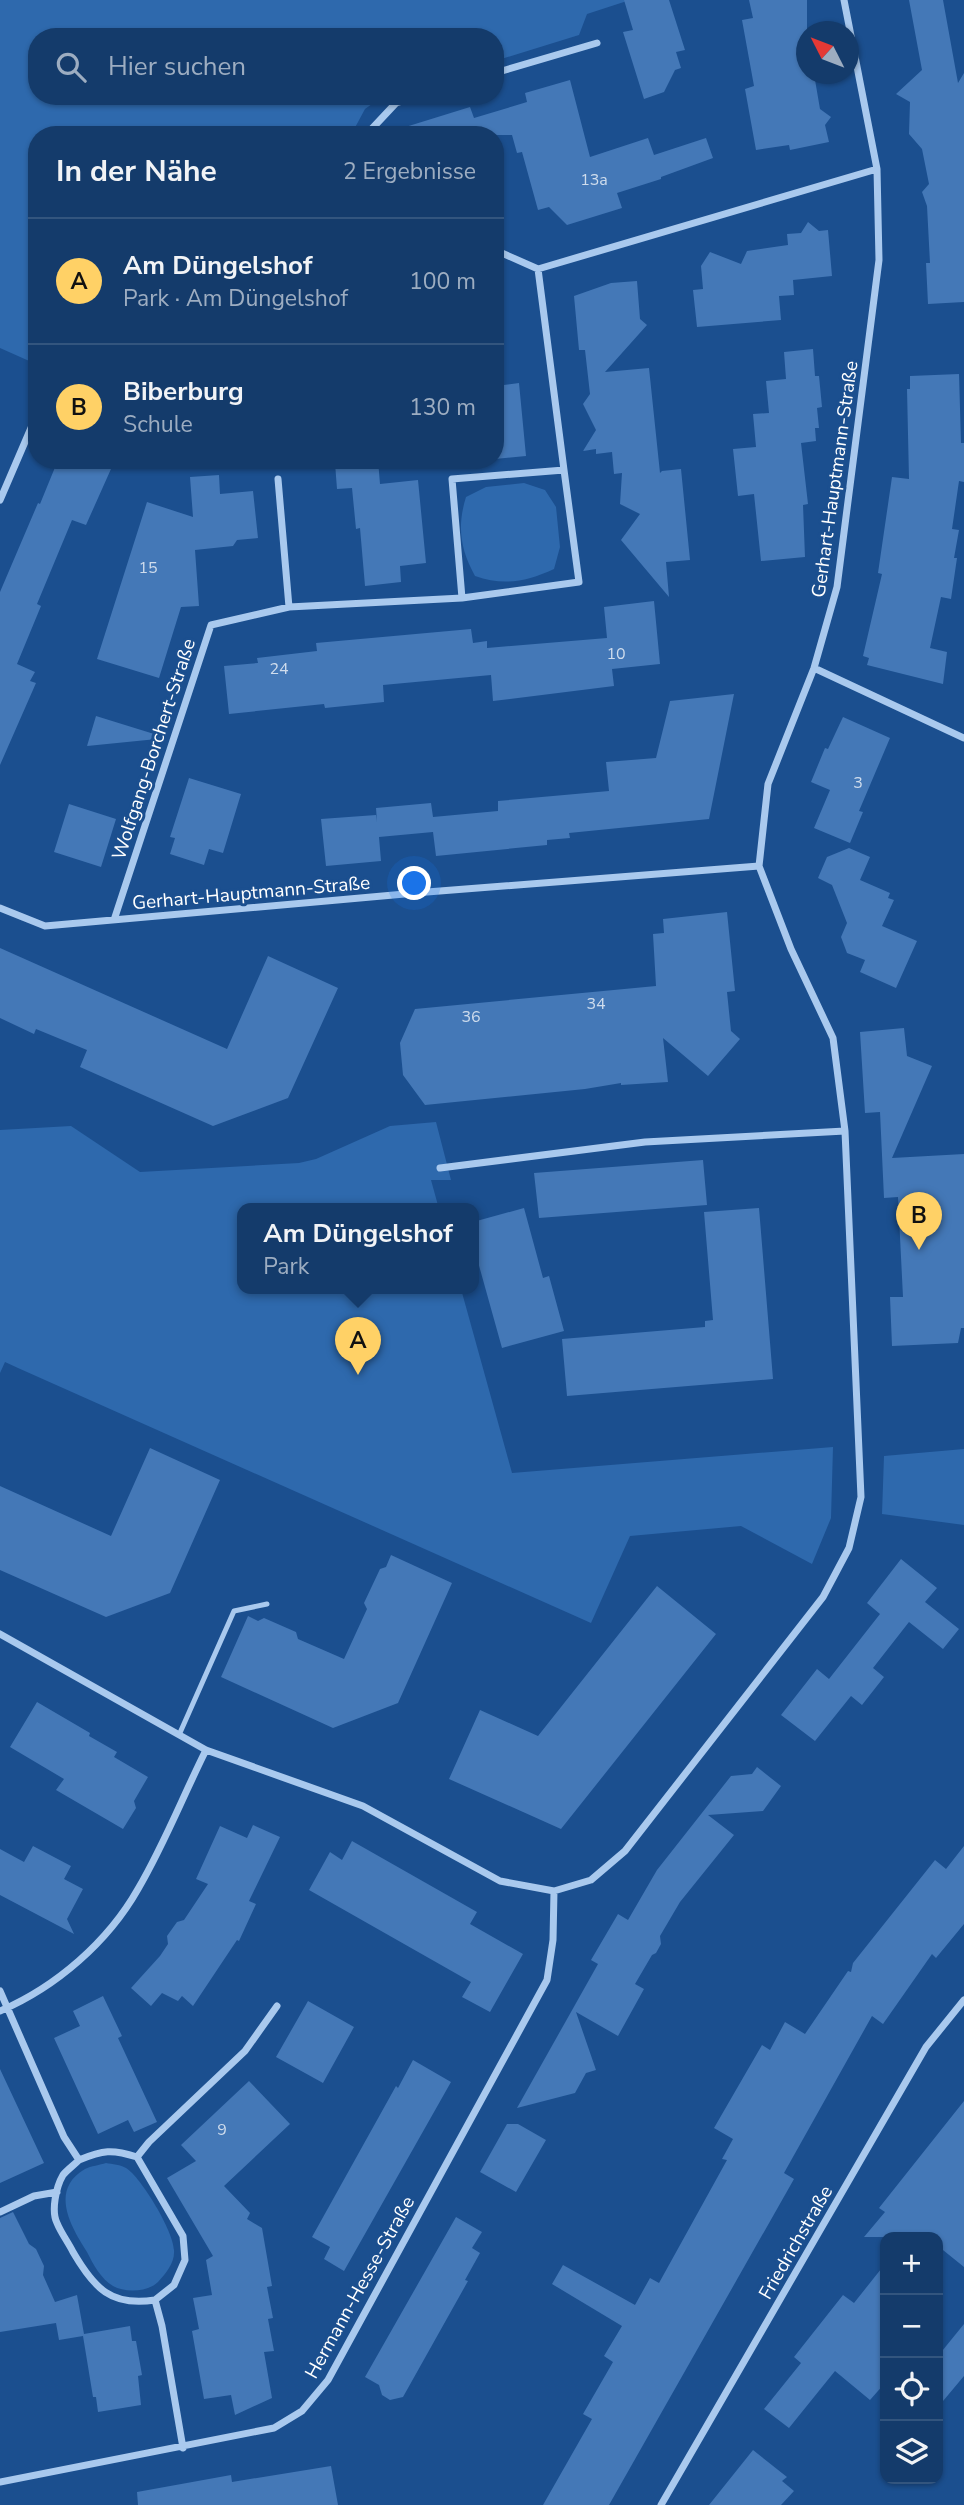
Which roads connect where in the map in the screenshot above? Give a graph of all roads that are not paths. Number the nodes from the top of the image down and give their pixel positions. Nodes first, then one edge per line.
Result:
1 (844, 0) edge
2 (597, 43) dead end
3 (504, 70) edge
4 (394, 105) edge
5 (374, 126) edge
6 (877, 169) junction
7 (504, 254) edge
8 (538, 269) junction
9 (28, 435) edge
10 (564, 470) junction
11 (278, 480) dead end
12 (0, 500) edge
13 (462, 598) junction
14 (289, 607) junction
15 (814, 668) junction
16 (964, 738) edge
17 (759, 866) junction
18 (0, 908) edge
19 (114, 920) junction
20 (845, 1131) junction
21 (440, 1168) dead end
22 (267, 1604) dead end
23 (0, 1634) edge
24 (179, 1735) junction
25 (206, 1750) junction
26 (554, 1891) junction
27 (0, 1991) edge
28 (964, 2000) edge
29 (9, 2007) junction
30 (277, 2007) dead end
31 (0, 2011) edge
32 (137, 2157) junction
33 (79, 2160) junction
34 (57, 2192) junction
35 (0, 2211) edge
36 (155, 2300) junction
37 (183, 2448) junction
38 (0, 2482) edge
39 (661, 2505) edge

1 - 6 street, Gerhart-Hauptmann-Straße
2 - 3 street
4 - 5 street
6 - 8 street
6 - 15 street, Gerhart-Hauptmann-Straße
7 - 8 street
8 - 10 street, Wolfgang-Borchert-Straße
9 - 12 street
10 - 13 street, Wolfgang-Borchert-Straße
10 - 13 street
11 - 14 street
13 - 14 street, Wolfgang-Borchert-Straße
14 - 19 street, Wolfgang-Borchert-Straße
15 - 16 street
15 - 17 street, Gerhart-Hauptmann-Straße
17 - 19 street, Gerhart-Hauptmann-Straße
17 - 20 street, Gerhart-Hauptmann-Straße
18 - 19 street, Gerhart-Hauptmann-Straße
20 - 21 street
20 - 26 street, Gerhart-Hauptmann-Straße
22 - 24 lane
23 - 24 street
24 - 25 street
25 - 26 street
25 - 29 street
26 - 37 street, Hermann-Hesse-Straße
27 - 29 street
28 - 39 street, Friedrichstraße
29 - 31 street
29 - 33 street
30 - 32 street
32 - 33 street
32 - 36 street
33 - 34 street
34 - 35 street
34 - 36 street
36 - 37 street
37 - 38 street, Hermann-Hesse-Straße

